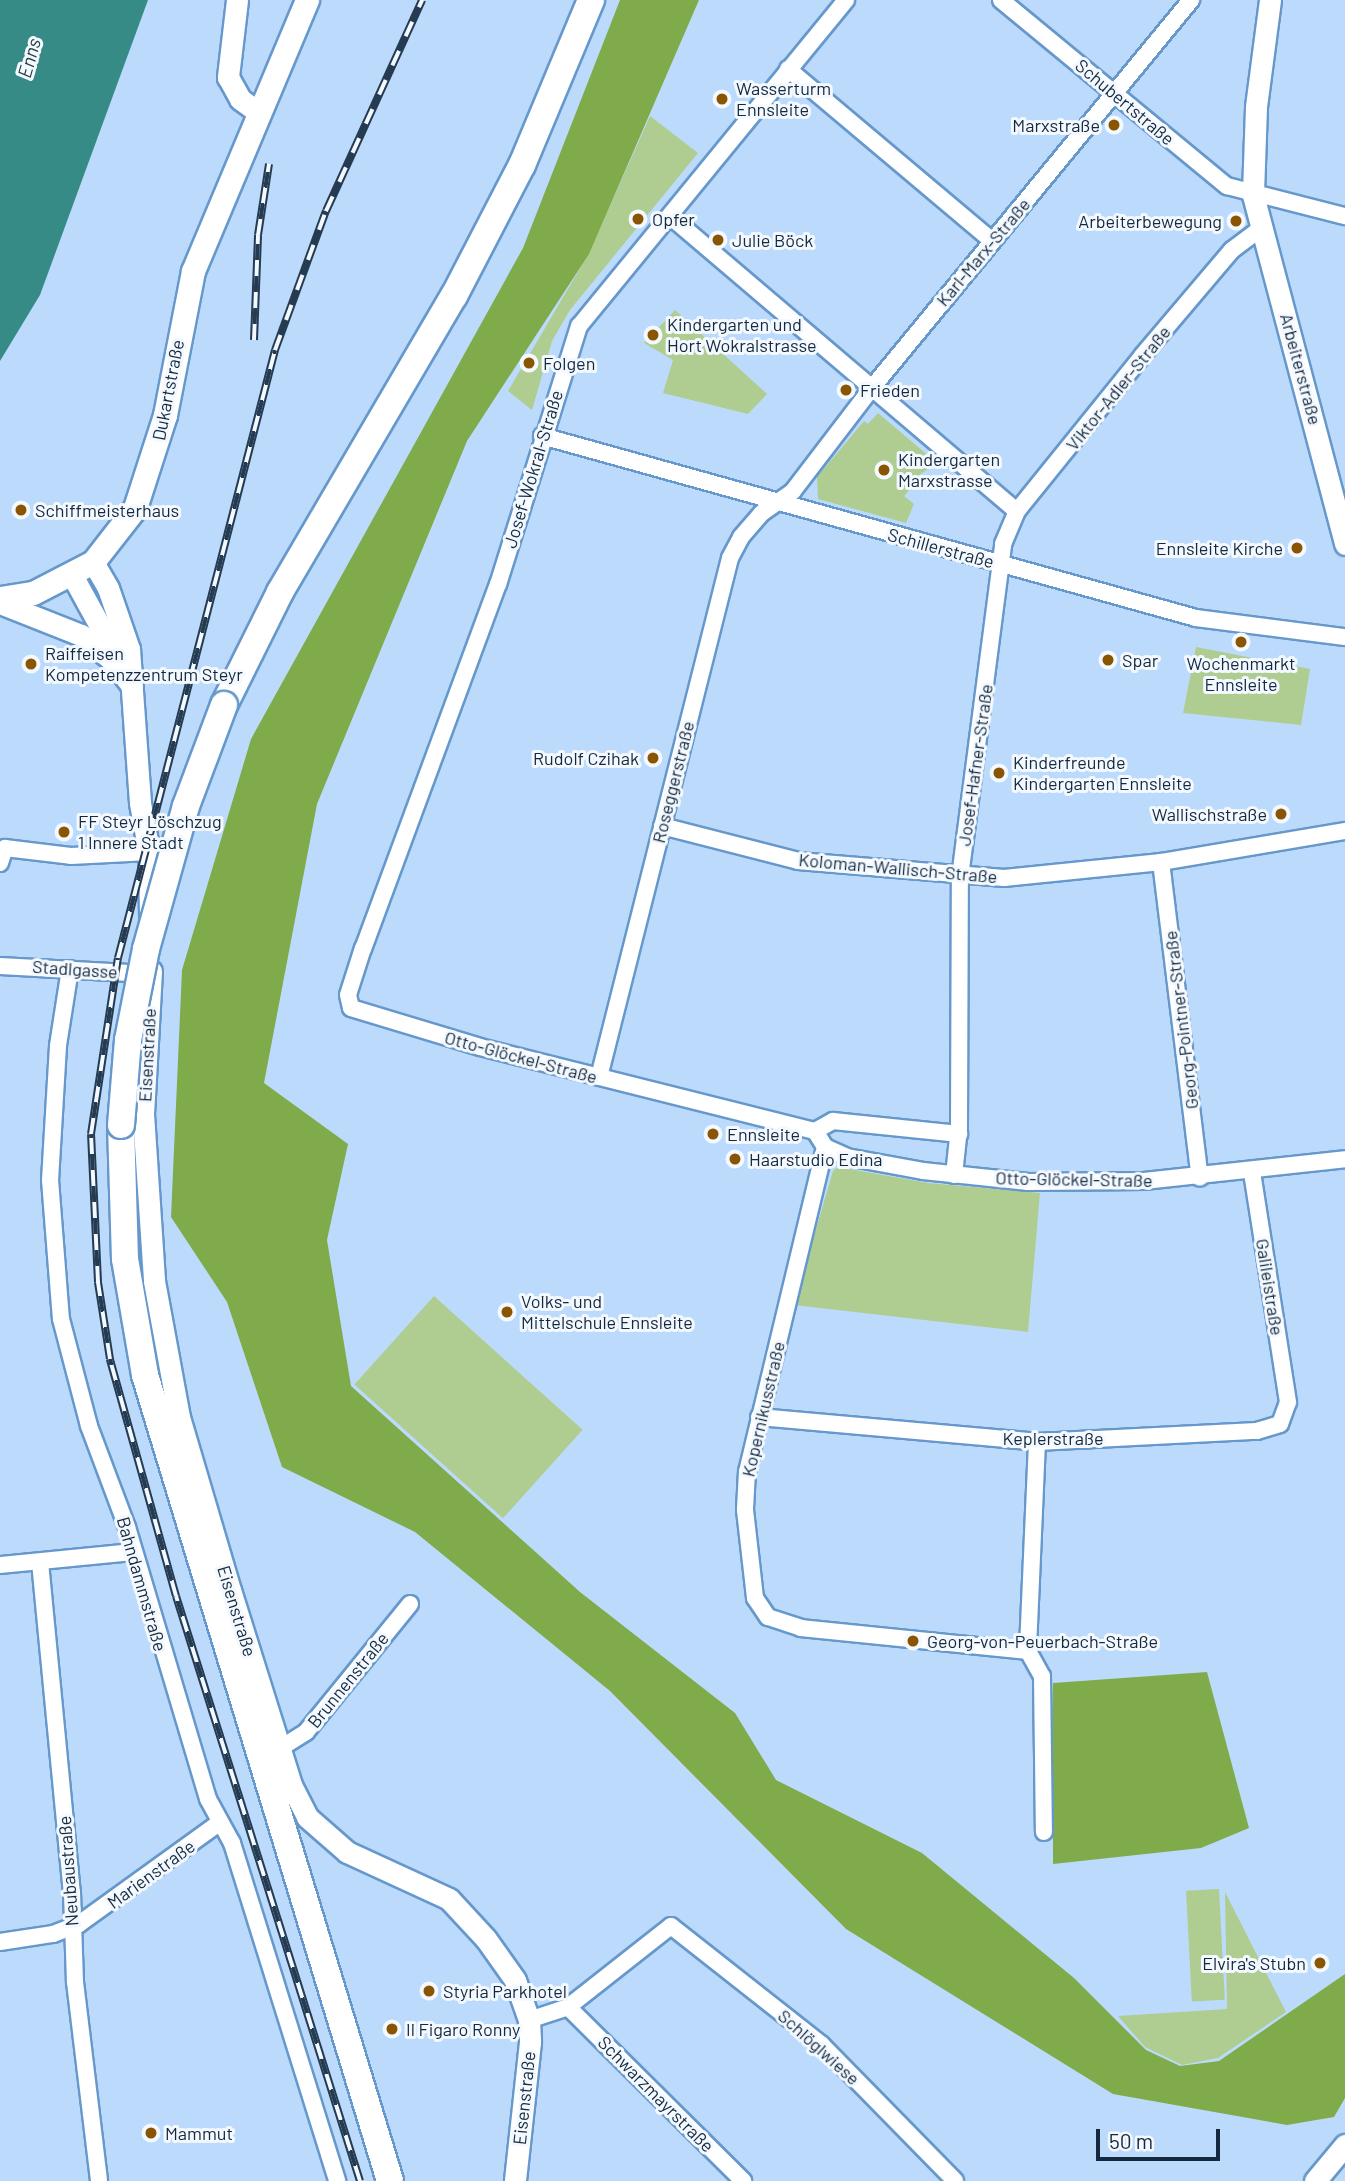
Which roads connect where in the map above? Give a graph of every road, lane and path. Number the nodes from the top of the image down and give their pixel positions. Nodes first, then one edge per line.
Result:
1 (237, 0) edge
2 (307, 0) edge
3 (591, 0) edge
4 (846, 0) edge
5 (1191, 0) edge
6 (1270, 0) edge
7 (1011, 3) edge
8 (788, 69) junction
9 (1115, 93) junction
10 (258, 112) junction
11 (1253, 195) junction
12 (670, 216) junction
13 (1345, 216) edge
14 (1261, 228) junction
15 (991, 240) junction
16 (871, 388) junction
17 (542, 436) junction
18 (776, 503) junction
19 (1017, 511) junction
20 (1345, 544) edge
21 (93, 562) junction
22 (999, 564) junction
23 (72, 575) junction
24 (0, 600) edge
25 (1345, 638) edge
26 (132, 686) junction
27 (662, 826) junction
28 (1345, 831) edge
29 (149, 852) junction
30 (1161, 862) junction
31 (0, 863) edge
32 (960, 877) junction
33 (0, 966) edge
34 (70, 970) junction
35 (151, 974) junction
36 (351, 1008) joint
37 (599, 1077) junction
38 (815, 1131) junction
39 (959, 1134) junction
40 (824, 1147) junction
41 (1345, 1159) edge
42 (1252, 1172) junction
43 (954, 1175) junction
44 (1200, 1178) junction
45 (1288, 1402) joint
46 (759, 1417) junction
47 (1037, 1442) junction
48 (132, 1552) junction
49 (40, 1562) junction
50 (0, 1565) edge
51 (410, 1604) dead end
52 (1028, 1651) junction
53 (279, 1749) junction
54 (219, 1823) junction
55 (1044, 1832) dead end
56 (72, 1927) junction
57 (0, 1942) edge
58 (568, 2007) junction
59 (529, 2020) junction
60 (1345, 2145) edge
61 (99, 2181) edge
62 (337, 2181) edge
63 (390, 2181) edge
64 (515, 2181) edge
65 (743, 2181) edge
66 (955, 2181) edge
67 (1315, 2181) edge

1 - 10 street
2 - 10 main road, Dukartstraße
3 - 63 main road, Eisenstraße, bridge
4 - 8 street, Josef-Wokral-Straße
5 - 9 street, Karl-Marx-Straße
6 - 11 street, Arbeiterstraße
7 - 9 street, Schubertstraße
8 - 12 street, Josef-Wokral-Straße
8 - 15 street
9 - 11 street, Schubertstraße
9 - 15 street, Karl-Marx-Straße
10 - 21 main road, Dukartstraße
11 - 13 street, Schubertstraße
11 - 14 street, Arbeiterstraße
12 - 16 street
12 - 17 street, Josef-Wokral-Straße
14 - 19 street, Viktor-Adler-Straße
14 - 20 street, Arbeiterstraße
15 - 16 street, Karl-Marx-Straße
16 - 18 street, Karl-Marx-Straße
16 - 19 street
17 - 18 street, Schillerstraße
17 - 36 street, Josef-Wokral-Straße
18 - 22 street, Schillerstraße
18 - 27 street, Roseggerstraße
19 - 22 street, Viktor-Adler-Straße
21 - 23 main road, Dukartstraße
21 - 26 street, Eisenstraße
22 - 25 street, Schillerstraße
22 - 32 street, Josef-Hafner-Straße
23 - 24 main road, Dukartstraße
23 - 26 street, Eisenstraße
24 - 26 street
26 - 29 street, Eisenstraße
27 - 32 street, Koloman-Wallisch-Straße
27 - 37 street, Roseggerstraße
28 - 30 street, Koloman-Wallisch-Straße
29 - 31 street
29 - 35 street, Eisenstraße
30 - 32 street, Koloman-Wallisch-Straße
30 - 44 street, Georg-Pointner-Straße
32 - 39 street, Josef-Hafner-Straße
33 - 34 street, Stadlgasse
34 - 35 street, Stadlgasse
34 - 48 street, Bahndammstraße
35 - 53 street, Eisenstraße
36 - 37 street, Otto-Glöckel-Straße
37 - 38 street, Otto-Glöckel-Straße
38 - 39 street, Otto-Glöckel-Straße
38 - 40 street
39 - 43 street, Josef-Hafner-Straße
40 - 43 street, Otto-Glöckel-Straße
40 - 46 street, Kopernikusstraße
41 - 42 street, Otto-Glöckel-Straße
42 - 44 street, Otto-Glöckel-Straße
42 - 45 street, Galileistraße
43 - 44 street, Otto-Glöckel-Straße
45 - 47 street, Keplerstraße
46 - 47 street, Keplerstraße
46 - 52 street, Kopernikusstraße
47 - 52 street
48 - 49 street
48 - 54 street, Bahndammstraße
49 - 50 street
49 - 56 street, Neubaustraße
51 - 53 street, Brunnenstraße
52 - 55 street
53 - 59 street, Eisenstraße
54 - 56 street, Marienstraße
54 - 62 street, Bahndammstraße
56 - 57 street, Marienstraße
56 - 61 street, Neubaustraße
58 - 59 street
58 - 65 street, Schwarzmayrstraße
58 - 66 street, Schlöglwiese
59 - 64 street, Eisenstraße
60 - 67 street

